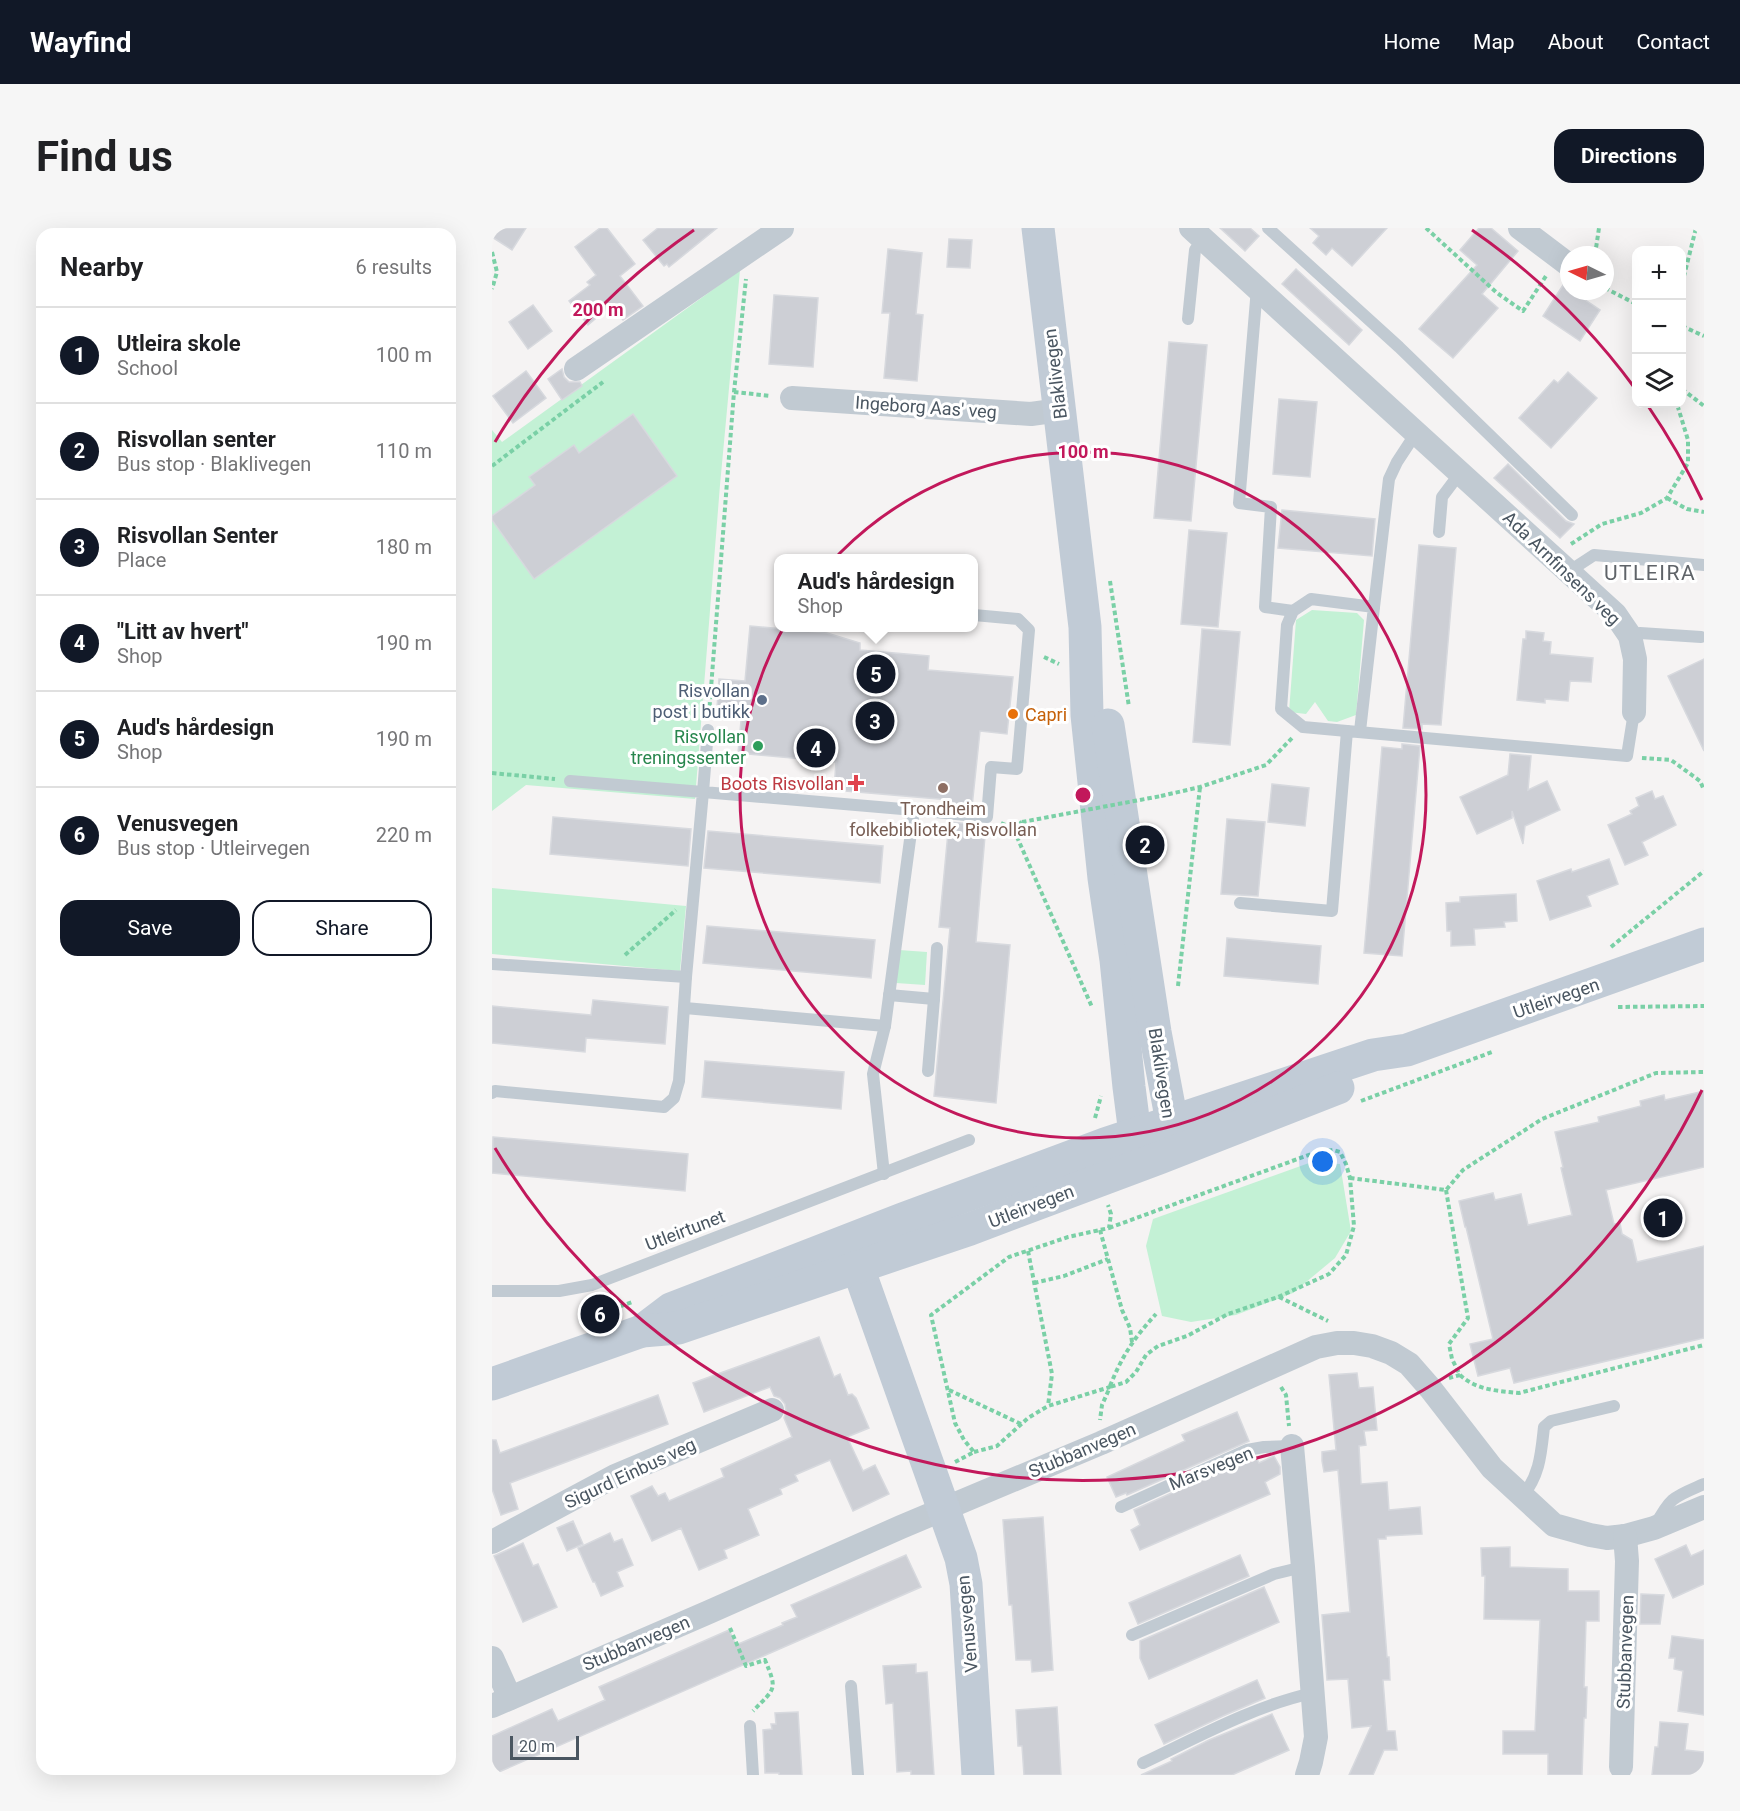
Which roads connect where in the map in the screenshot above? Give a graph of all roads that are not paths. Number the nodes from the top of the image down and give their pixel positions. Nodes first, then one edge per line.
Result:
1 (782, 228) edge
2 (1038, 228) edge
3 (1268, 228) edge
4 (1520, 228) edge
5 (1197, 233) edge
6 (1560, 258) edge
7 (1257, 287) junction
8 (1188, 319) dead end
9 (576, 369) dead end
10 (792, 398) road end
11 (1060, 410) junction
12 (1416, 433) junction
13 (1460, 473) junction
14 (1572, 515) dead end
15 (1439, 532) dead end
16 (1562, 565) junction
17 (1704, 565) edge
18 (1374, 607) junction
19 (1293, 611) junction
20 (978, 615) edge
21 (1085, 627) junction
22 (1630, 636) junction
23 (1701, 637) dead end
24 (1634, 712) joint
25 (708, 730) road end
26 (1354, 731) junction
27 (570, 781) road end
28 (703, 792) junction
29 (914, 810) junction
30 (1240, 903) dead end
31 (1704, 944) edge
32 (937, 948) dead end
33 (492, 964) edge
34 (686, 977) junction
35 (889, 996) junction
36 (934, 999) junction
37 (684, 1008) junction
38 (885, 1026) junction
39 (1407, 1050) junction
40 (928, 1071) dead end
41 (492, 1093) edge
42 (1172, 1122) junction
43 (1135, 1134) junction
44 (969, 1140) dead end
45 (1160, 1158) junction
46 (884, 1174) junction
47 (853, 1254) junction
48 (492, 1292) edge
49 (492, 1384) edge
50 (1614, 1406) dead end
51 (772, 1410) dead end
52 (1292, 1446) joint
53 (1704, 1484) edge
54 (1522, 1497) junction
55 (1121, 1507) dead end
56 (1704, 1507) edge
57 (945, 1510) junction
58 (1654, 1528) junction
59 (1625, 1536) junction
60 (492, 1542) edge
61 (1303, 1567) junction
62 (1132, 1635) dead end
63 (492, 1658) edge
64 (851, 1686) dead end
65 (1313, 1693) junction
66 (501, 1702) edge
67 (750, 1726) road end
68 (1143, 1763) dead end
69 (1621, 1767) dead end
70 (753, 1775) edge
71 (858, 1775) edge
72 (978, 1775) edge
73 (1307, 1775) edge

1 - 9 street
2 - 11 main road, Blaklivegen
3 - 14 lane
4 - 6 street
5 - 7 street, Ada Arnfinsens veg
5 - 8 lane
7 - 12 street, Ada Arnfinsens veg
7 - 19 lane
10 - 11 street, Ingeborg Aas' veg
11 - 21 main road, Blaklivegen
12 - 13 street, Ada Arnfinsens veg
12 - 18 lane
13 - 15 lane
13 - 16 street, Ada Arnfinsens veg
16 - 17 lane
16 - 22 street, Ada Arnfinsens veg
18 - 19 lane
18 - 26 lane
19 - 26 lane
20 - 29 lane
21 - 42 main road, Blaklivegen
21 - 43 main road, Blaklivegen
22 - 23 lane
22 - 24 street, Ada Arnfinsens veg
24 - 26 lane, Ada Arnfinsens veg
25 - 28 lane
26 - 30 lane
27 - 28 lane
28 - 29 lane
28 - 34 lane
29 - 35 lane
31 - 39 main road, Utleirvegen
32 - 36 lane
33 - 34 lane
34 - 37 lane
35 - 36 lane
35 - 38 lane
36 - 40 lane
37 - 38 lane
37 - 41 lane
38 - 46 lane
39 - 42 main road, Utleirvegen
39 - 45 main road, Utleirvegen
42 - 43 main road, Utleirvegen
42 - 45 main road, Blaklivegen
43 - 45 main road, Blaklivegen
43 - 47 main road, Utleirvegen
44 - 46 lane, Utleirtunet
45 - 47 main road, Utleirvegen
46 - 48 lane, Utleirtunet
47 - 49 main road, Utleirvegen
47 - 57 main road, Venusvegen
50 - 54 lane
51 - 60 street, Sigurd Einbus veg
52 - 55 lane, Marsvegen
52 - 61 street
53 - 58 lane
54 - 57 street, Stubbanvegen
54 - 59 street, Stubbanvegen
56 - 58 street, Stubbanvegen
57 - 66 street, Stubbanvegen
57 - 72 main road, Venusvegen
58 - 59 street, Stubbanvegen
59 - 69 street, Stubbanvegen
61 - 62 lane
61 - 65 street
63 - 66 street
64 - 71 lane
65 - 68 lane
65 - 73 street
67 - 70 lane

